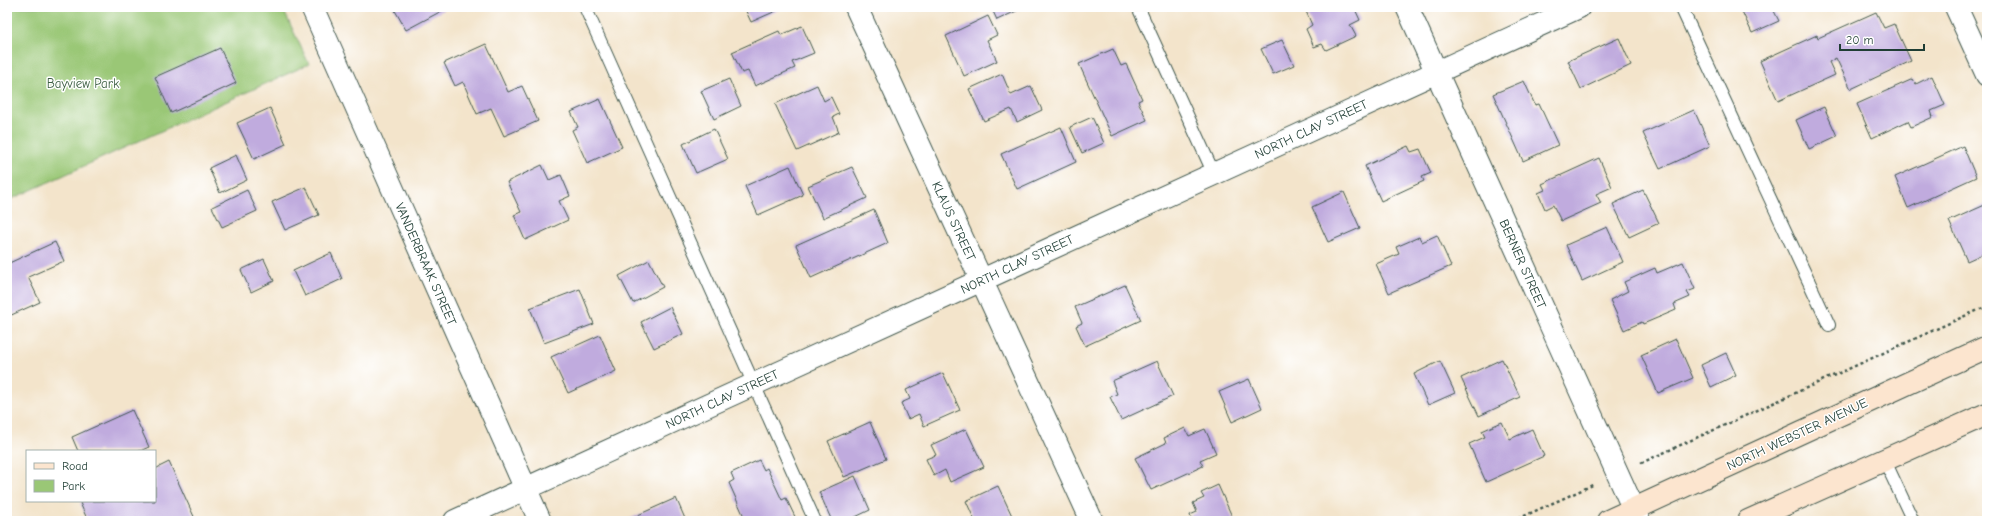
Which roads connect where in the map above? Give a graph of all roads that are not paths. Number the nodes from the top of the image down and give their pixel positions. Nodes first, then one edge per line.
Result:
1 (312, 7) edge
2 (585, 7) edge
3 (856, 7) edge
4 (1138, 7) edge
5 (1407, 7) edge
6 (1579, 7) edge
7 (1681, 7) edge
8 (1956, 7) edge
9 (1436, 72) junction
10 (1987, 75) edge
11 (1214, 174) junction
12 (981, 280) junction
13 (1829, 325) dead end
14 (1987, 348) edge
15 (754, 384) junction
16 (1987, 414) edge
17 (1884, 459) junction
18 (526, 489) junction
19 (1636, 515) edge
20 (455, 521) edge
21 (540, 521) edge
22 (815, 521) edge
23 (1092, 521) edge
24 (1608, 521) edge
25 (1748, 521) edge
26 (1912, 521) edge

1 - 18 street, VANDERBRAAK STREET
2 - 15 lane
3 - 12 street, KLAUS STREET
4 - 11 lane
5 - 9 street, BERNER STREET
6 - 9 street, NORTH CLAY STREET
7 - 13 lane
8 - 10 street
9 - 11 street, NORTH CLAY STREET
9 - 19 street, BERNER STREET
11 - 12 street, NORTH CLAY STREET
12 - 15 street, NORTH CLAY STREET
12 - 23 street, KLAUS STREET
14 - 19 main road, NORTH WEBSTER AVENUE
15 - 18 street, NORTH CLAY STREET
15 - 22 lane
16 - 17 main road
17 - 25 main road
17 - 26 lane
18 - 20 street, NORTH CLAY STREET
18 - 21 street, VANDERBRAAK STREET
19 - 24 main road, NORTH WEBSTER AVENUE

